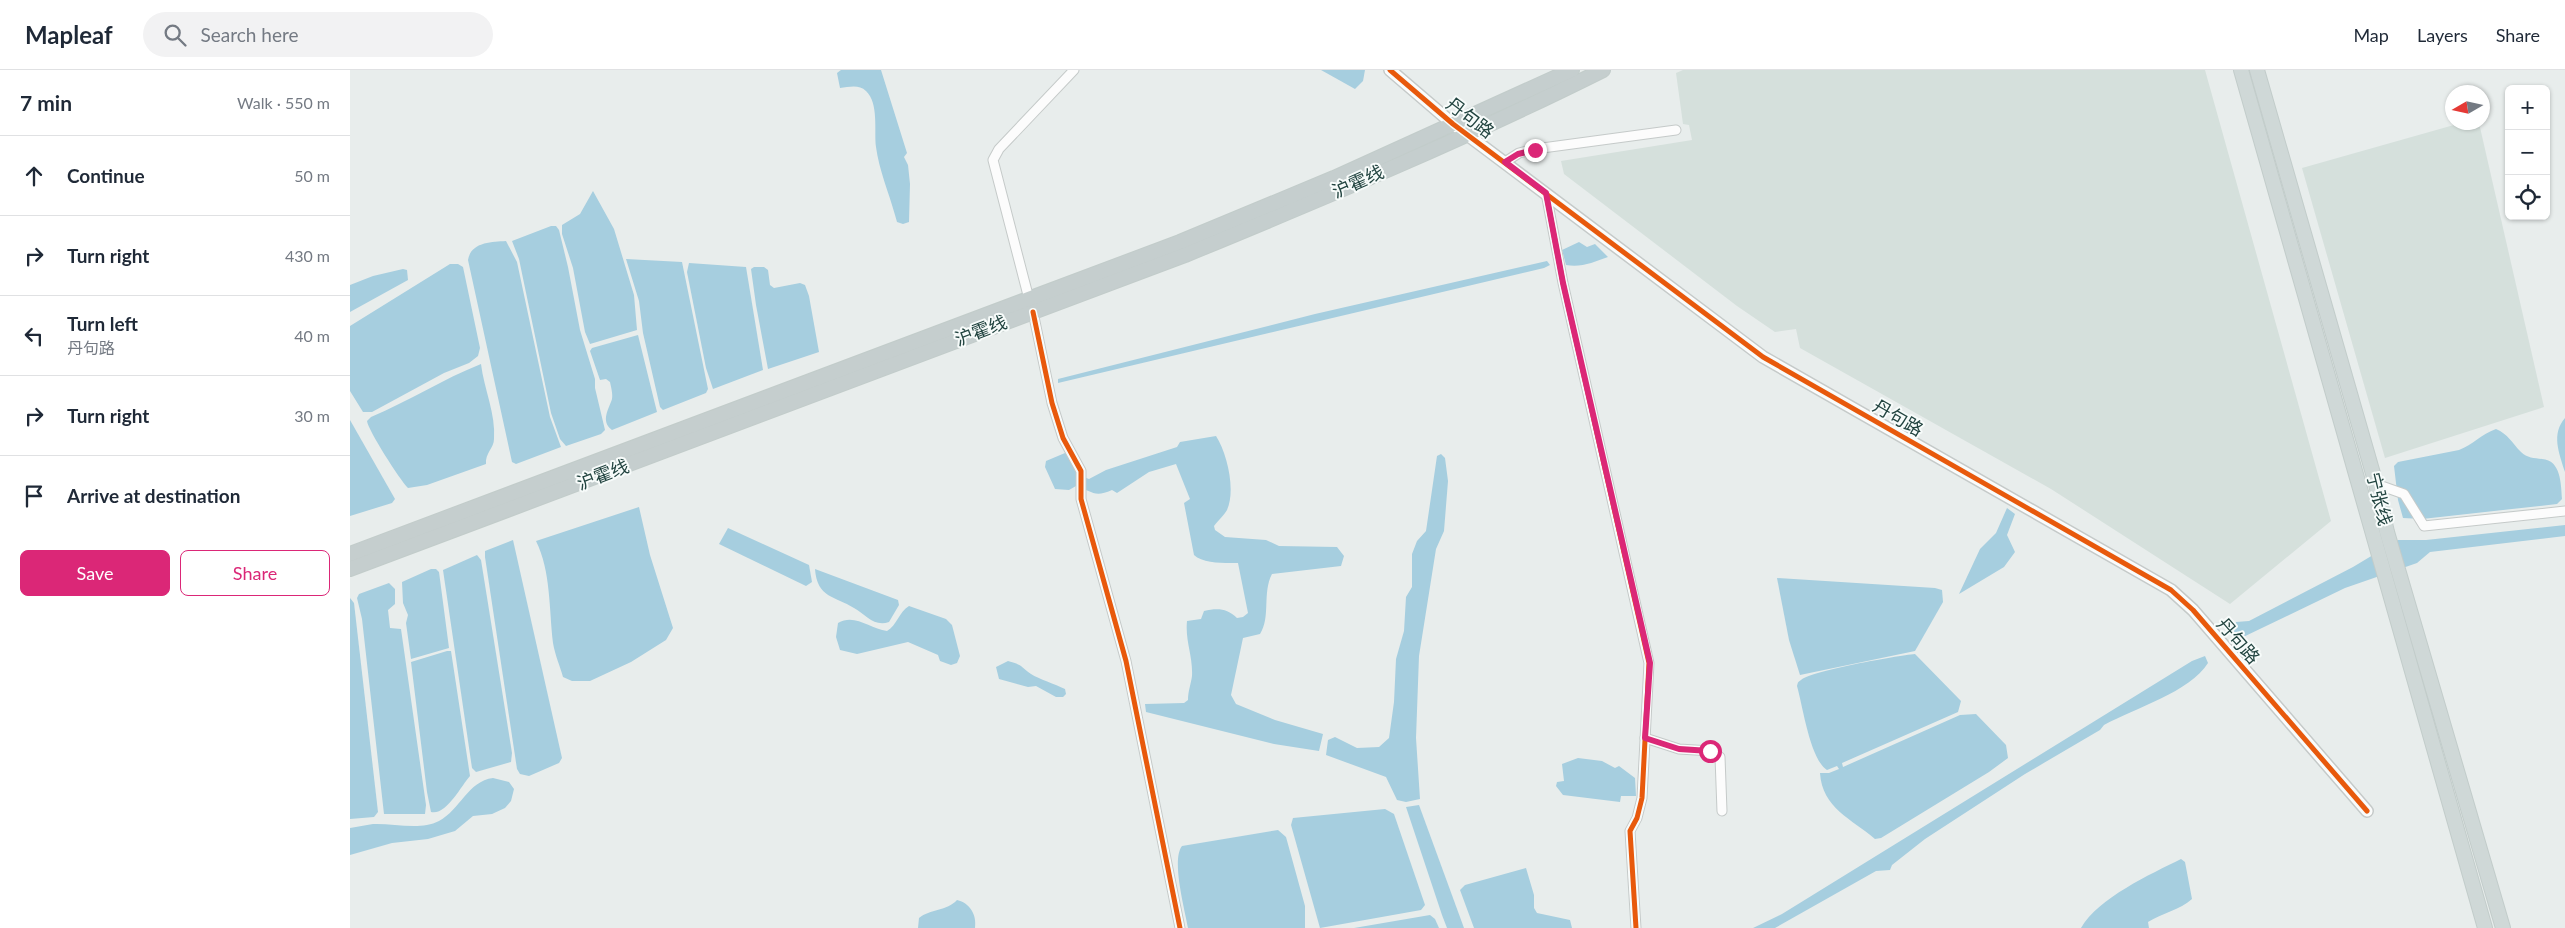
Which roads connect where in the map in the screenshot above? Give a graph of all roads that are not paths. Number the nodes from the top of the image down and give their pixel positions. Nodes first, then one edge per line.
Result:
1 (1074, 70) edge
2 (1390, 70) edge
3 (1572, 70) edge
4 (1603, 70) edge
5 (2241, 70) edge
6 (2257, 70) edge
7 (1453, 124) junction
8 (1676, 130) dead end
9 (1467, 133) junction
10 (1505, 162) junction
11 (1546, 193) junction
12 (1031, 306) junction
13 (2376, 484) junction
14 (2565, 511) edge
15 (350, 554) edge
16 (350, 569) edge
17 (1645, 738) junction
18 (1722, 811) dead end
19 (2368, 811) dead end
20 (1180, 928) edge
21 (1636, 928) edge
22 (2485, 928) edge
23 (2503, 928) edge

1 - 12 street
2 - 7 street, 丹句路
3 - 7 highway, 沪霍线
4 - 9 highway, 沪霍线
5 - 22 main road, 宁张线
6 - 13 main road, 宁张线
7 - 9 street, 丹句路
7 - 12 highway, 沪霍线
8 - 10 street
9 - 10 street, 丹句路
9 - 12 highway, 沪霍线
10 - 11 street, 丹句路
11 - 17 street
11 - 19 street, 丹句路
12 - 15 highway, 沪霍线
12 - 16 highway, 沪霍线
12 - 20 street
13 - 14 street
13 - 23 main road, 宁张线
17 - 18 street
17 - 21 street

